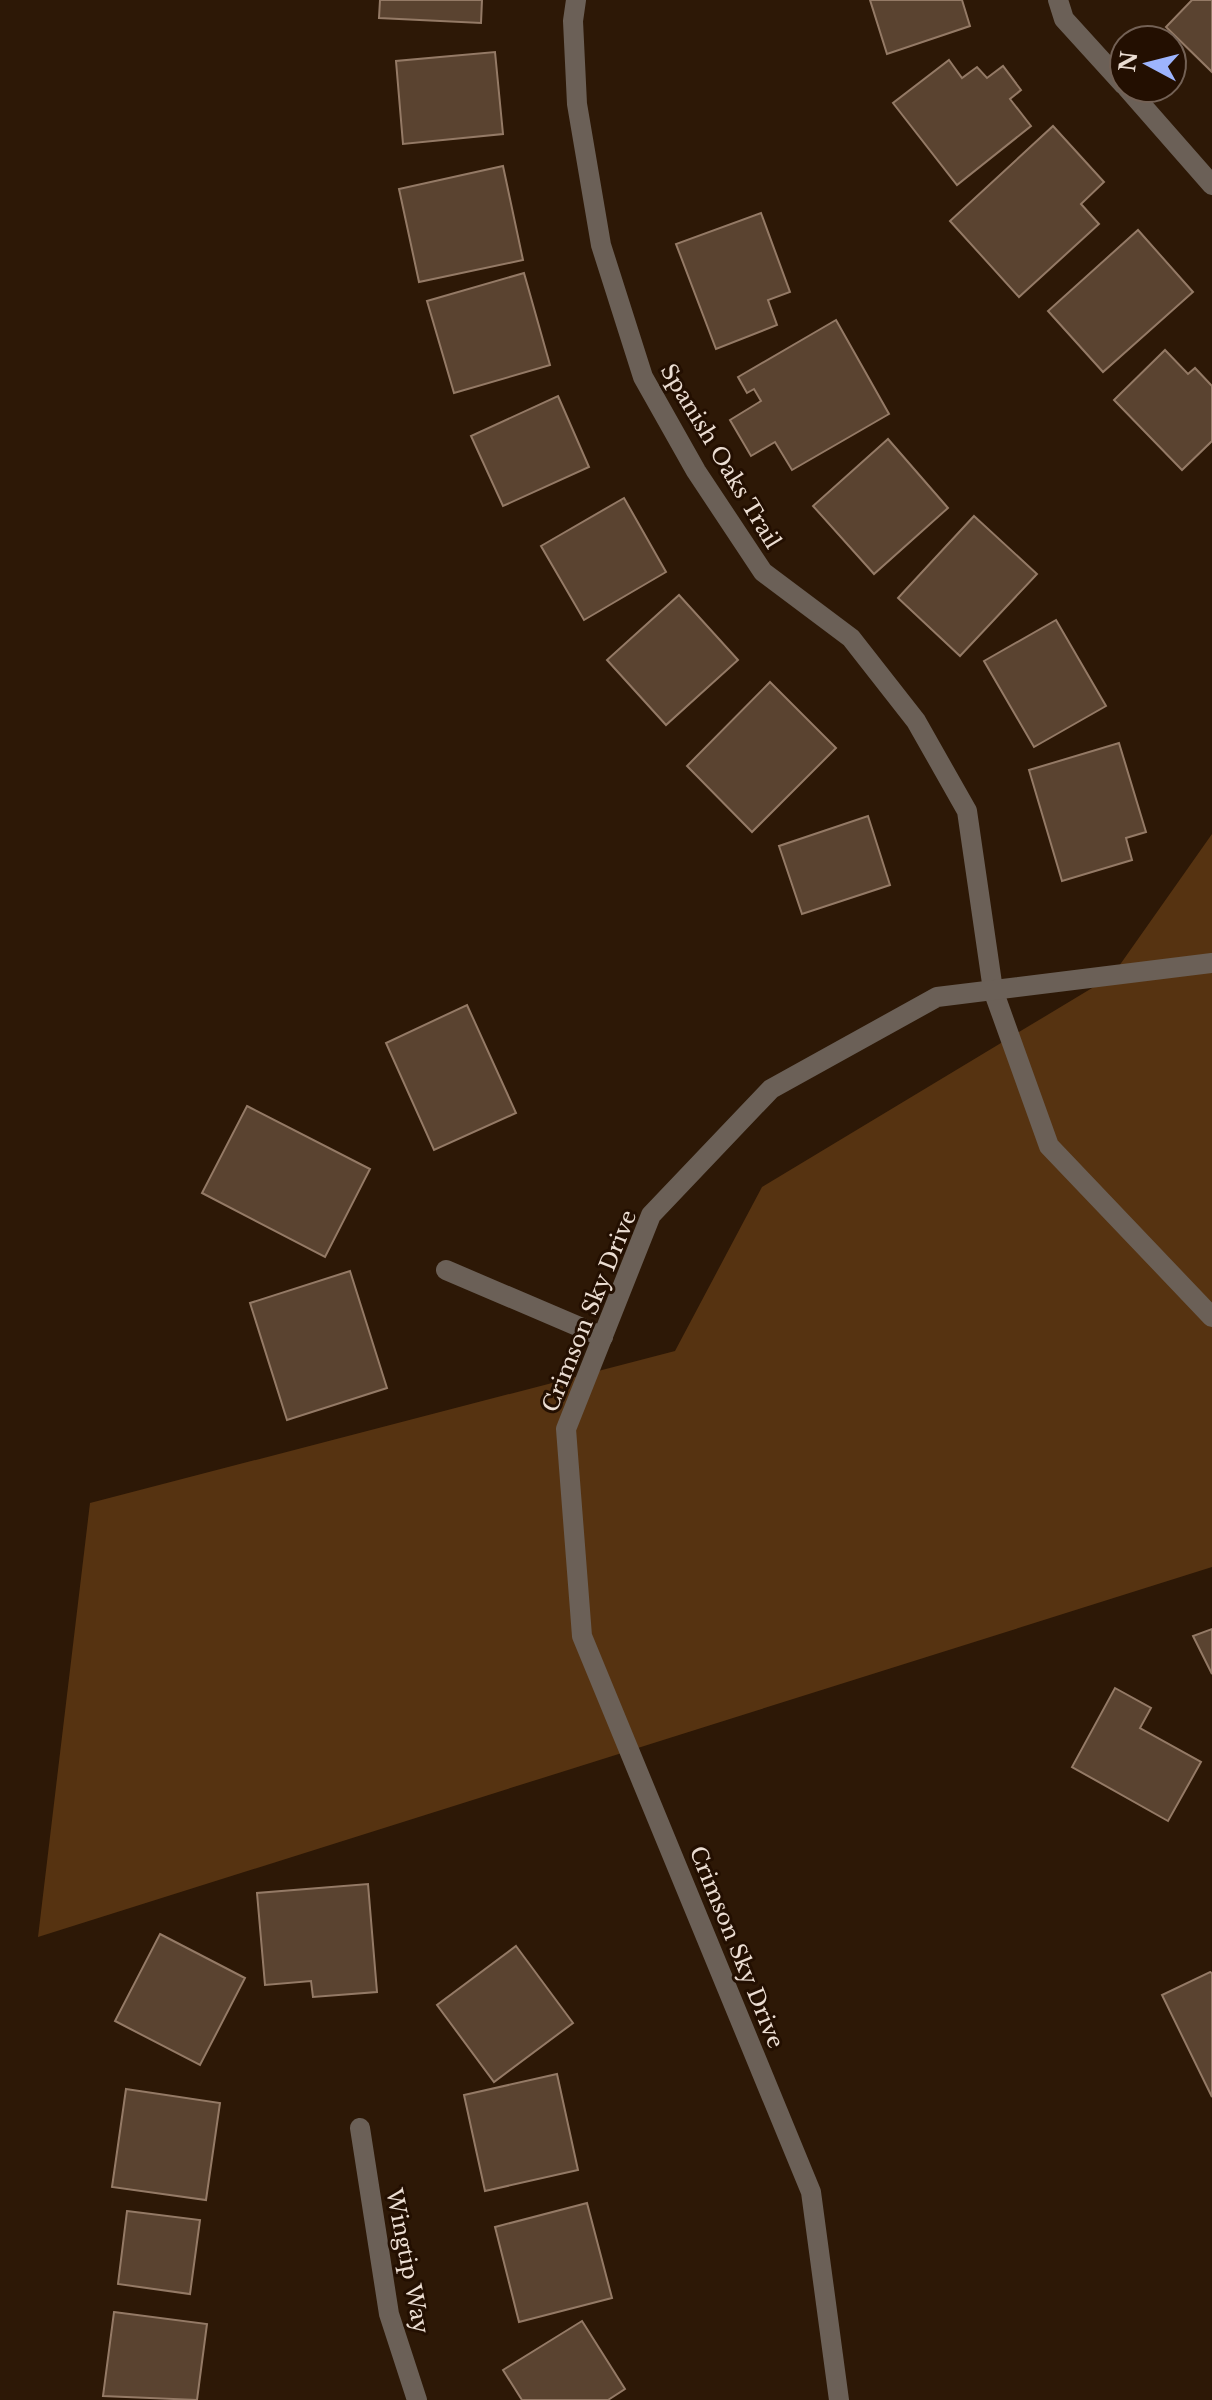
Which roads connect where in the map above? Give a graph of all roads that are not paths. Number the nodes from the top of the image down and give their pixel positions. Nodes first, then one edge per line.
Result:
1 (576, 0) edge
2 (1058, 0) edge
3 (1108, 67) edge
4 (1142, 104) edge
5 (1212, 185) edge
6 (1212, 963) edge
7 (993, 990) junction
8 (446, 1270) dead end
9 (1212, 1317) edge
10 (603, 1337) junction
11 (360, 2128) dead end
12 (417, 2400) edge
13 (839, 2400) edge

1 - 7 street, Spanish Oaks Trail
2 - 3 street
4 - 5 street
6 - 7 street, Crimson Sky Drive
7 - 9 street, Spanish Oaks Trail
7 - 10 street, Crimson Sky Drive
8 - 10 street
10 - 13 street, Crimson Sky Drive
11 - 12 street, Wingtip Way

